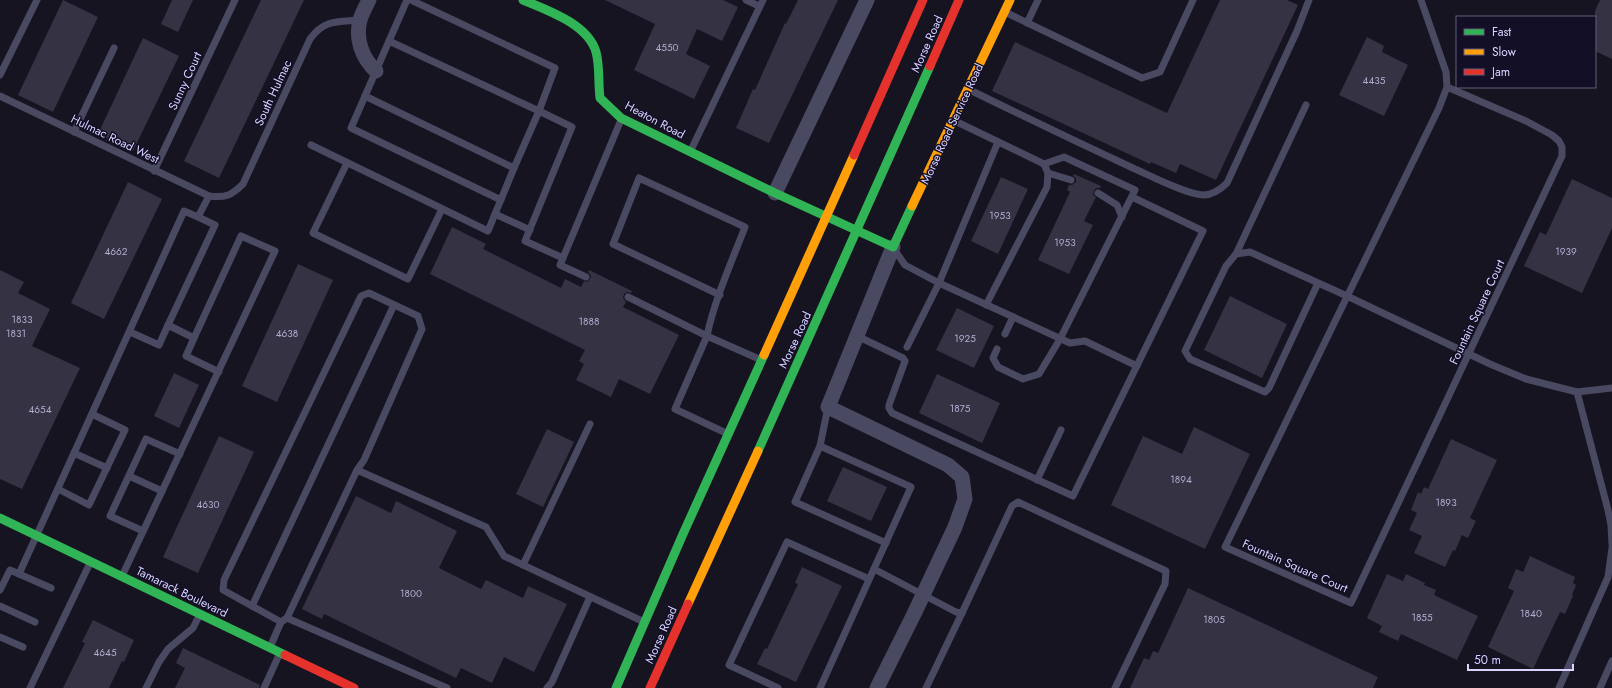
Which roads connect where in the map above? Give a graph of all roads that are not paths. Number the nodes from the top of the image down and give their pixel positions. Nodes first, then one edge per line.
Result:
1 (37, 0) edge
2 (235, 0) edge
3 (369, 0) edge
4 (407, 0) edge
5 (411, 0) edge
6 (523, 0) edge
7 (746, 0) edge
8 (867, 0) edge
9 (923, 0) edge
10 (959, 0) edge
11 (1010, 0) edge
12 (1038, 0) edge
13 (1193, 0) edge
14 (1309, 0) edge
15 (1421, 0) edge
16 (761, 3) edge
17 (1005, 12) junction
18 (360, 20) junction
19 (1027, 23) junction
20 (389, 41) junction
21 (114, 48) dead end
22 (376, 70) junction
23 (0, 75) edge
24 (1447, 87) junction
25 (968, 89) junction
26 (0, 96) edge
27 (365, 96) junction
28 (1306, 104) dead end
29 (539, 111) junction
30 (621, 118) junction
31 (953, 120) junction
32 (74, 132) junction
33 (998, 142) junction
34 (311, 145) dead end
35 (690, 152) junction
36 (347, 162) junction
37 (1044, 164) junction
38 (514, 168) junction
39 (154, 170) junction
40 (1048, 173) junction
41 (1072, 180) dead end
42 (775, 193) junction
43 (1098, 193) dead end
44 (209, 196) junction
45 (1132, 197) junction
46 (221, 198) joint
47 (501, 200) junction
48 (442, 209) junction
49 (495, 214) junction
50 (827, 216) junction
51 (1122, 217) junction
52 (198, 218) junction
53 (530, 230) junction
54 (857, 232) junction
55 (893, 247) junction
56 (1236, 254) junction
57 (563, 258) junction
58 (586, 277) dead end
59 (939, 283) junction
60 (1318, 283) junction
61 (720, 295) junction
62 (1347, 296) junction
63 (628, 297) dead end
64 (394, 305) junction
65 (986, 305) junction
66 (1013, 317) junction
67 (168, 325) junction
68 (130, 332) junction
69 (1005, 334) dead end
70 (707, 336) junction
71 (856, 336) junction
72 (194, 338) junction
73 (1060, 339) junction
74 (907, 347) dead end
75 (997, 349) dead end
76 (1469, 354) junction
77 (762, 360) junction
78 (1137, 366) junction
79 (219, 372) junction
80 (1612, 388) edge
81 (1577, 392) junction
82 (828, 407) junction
83 (92, 414) junction
84 (590, 424) dead end
85 (1061, 430) dead end
86 (728, 434) junction
87 (820, 446) junction
88 (74, 453) junction
89 (180, 454) junction
90 (107, 468) junction
91 (357, 470) junction
92 (128, 476) junction
93 (1037, 480) junction
94 (58, 489) junction
95 (162, 491) junction
96 (0, 518) edge
97 (143, 531) junction
98 (36, 535) junction
99 (886, 543) junction
100 (1612, 544) edge
101 (1612, 548) edge
102 (91, 561) junction
103 (523, 565) junction
104 (874, 569) junction
105 (19, 574) junction
106 (122, 576) junction
107 (869, 579) junction
108 (51, 588) dead end
109 (0, 590) edge
110 (590, 596) junction
111 (923, 596) junction
112 (0, 606) edge
113 (252, 606) junction
114 (962, 613) junction
115 (200, 614) junction
116 (284, 620) junction
117 (35, 622) dead end
118 (644, 622) junction
119 (0, 637) edge
120 (23, 647) dead end
121 (270, 647) junction
122 (280, 653) junction
123 (1612, 661) edge
124 (30, 688) edge
125 (146, 688) edge
126 (264, 688) edge
127 (354, 688) edge
128 (447, 688) edge
129 (547, 688) edge
130 (616, 688) edge
131 (650, 688) edge
132 (778, 688) edge
133 (820, 688) edge
134 (877, 688) edge
135 (926, 688) edge
136 (1115, 688) edge
137 (1559, 688) edge
138 (1600, 688) edge

1 - 23 lane
2 - 39 lane, Sunny Court
3 - 18 street
4 - 20 lane
5 - 29 lane
6 - 30 main road, Heaton Road
7 - 16 lane
8 - 42 street
9 - 50 main road, Morse Road
10 - 54 main road, Morse Road
11 - 17 main road, Morse Road Service Road
12 - 19 lane
13 - 19 lane
14 - 25 lane
15 - 24 lane, Fountain Square Court
16 - 35 lane
17 - 19 lane
17 - 25 main road, Morse Road Service Road
18 - 22 street
18 - 46 lane, South Hulmac
20 - 22 lane
20 - 29 lane
21 - 32 lane
22 - 27 lane
24 - 62 lane, Fountain Square Court
24 - 76 lane, Fountain Square Court
25 - 31 main road, Morse Road Service Road
26 - 32 lane, Hulmac Road West
27 - 38 lane
27 - 47 lane
28 - 56 lane
29 - 38 lane
29 - 53 lane
30 - 35 main road, Heaton Road
30 - 57 lane
31 - 33 lane
31 - 55 main road, Morse Road Service Road
32 - 39 lane, Hulmac Road West
33 - 37 lane
33 - 59 lane
34 - 36 lane
35 - 42 main road, Heaton Road
36 - 48 lane
36 - 48 lane
37 - 40 lane
37 - 45 lane
38 - 47 lane
39 - 44 lane, Hulmac Road West
40 - 41 lane
40 - 65 lane
42 - 50 main road, Heaton Road
43 - 51 lane
44 - 46 lane, Hulmac Road West
44 - 52 lane
45 - 51 lane
45 - 78 lane
47 - 49 lane
48 - 49 lane
49 - 53 lane
50 - 54 main road
50 - 77 main road, Morse Road
51 - 73 lane
52 - 67 lane
52 - 68 lane
53 - 57 lane
54 - 55 main road
54 - 131 main road, Morse Road
55 - 59 lane
55 - 71 street, Morse Road Service Road
56 - 60 lane
56 - 60 lane
57 - 58 lane
59 - 65 lane
59 - 74 lane
60 - 62 lane
61 - 61 lane
61 - 70 lane
62 - 76 lane
62 - 76 lane, Fountain Square Court
63 - 70 lane
64 - 91 lane
64 - 113 lane
64 - 113 lane
65 - 66 lane
66 - 69 lane
66 - 73 lane
67 - 68 lane
67 - 72 lane
68 - 83 lane
70 - 77 lane
70 - 86 lane
71 - 82 street, Morse Road Service Road
71 - 93 lane
72 - 79 lane
72 - 79 lane
73 - 75 lane
73 - 78 lane
76 - 81 lane
77 - 86 main road, Morse Road
78 - 93 lane
79 - 89 lane
80 - 81 lane
81 - 100 lane
82 - 87 lane
82 - 111 street
83 - 88 lane
83 - 90 lane
84 - 103 lane
85 - 93 lane
86 - 118 main road, Morse Road
87 - 99 lane
87 - 99 lane
88 - 90 lane
88 - 94 lane
89 - 92 lane
89 - 95 lane
90 - 94 lane
91 - 103 lane
91 - 116 lane
92 - 95 lane
92 - 97 lane
94 - 98 lane
95 - 97 lane
96 - 98 main road, Tamarack Boulevard
97 - 106 lane
98 - 102 main road, Tamarack Boulevard
98 - 105 lane
99 - 104 lane
101 - 137 lane
102 - 106 main road, Tamarack Boulevard
102 - 124 lane
103 - 110 lane
104 - 107 lane
104 - 111 lane
105 - 108 lane
105 - 109 lane
106 - 115 main road, Tamarack Boulevard
107 - 132 lane
107 - 133 lane
110 - 118 lane
110 - 129 lane
111 - 114 lane
111 - 134 street
112 - 117 lane
113 - 116 lane
114 - 135 lane
114 - 136 lane
115 - 121 main road, Tamarack Boulevard
115 - 125 lane
116 - 121 lane
116 - 128 lane
118 - 130 main road, Morse Road
119 - 120 lane
121 - 122 main road, Tamarack Boulevard
122 - 126 lane
122 - 127 main road, Tamarack Boulevard
123 - 138 lane

